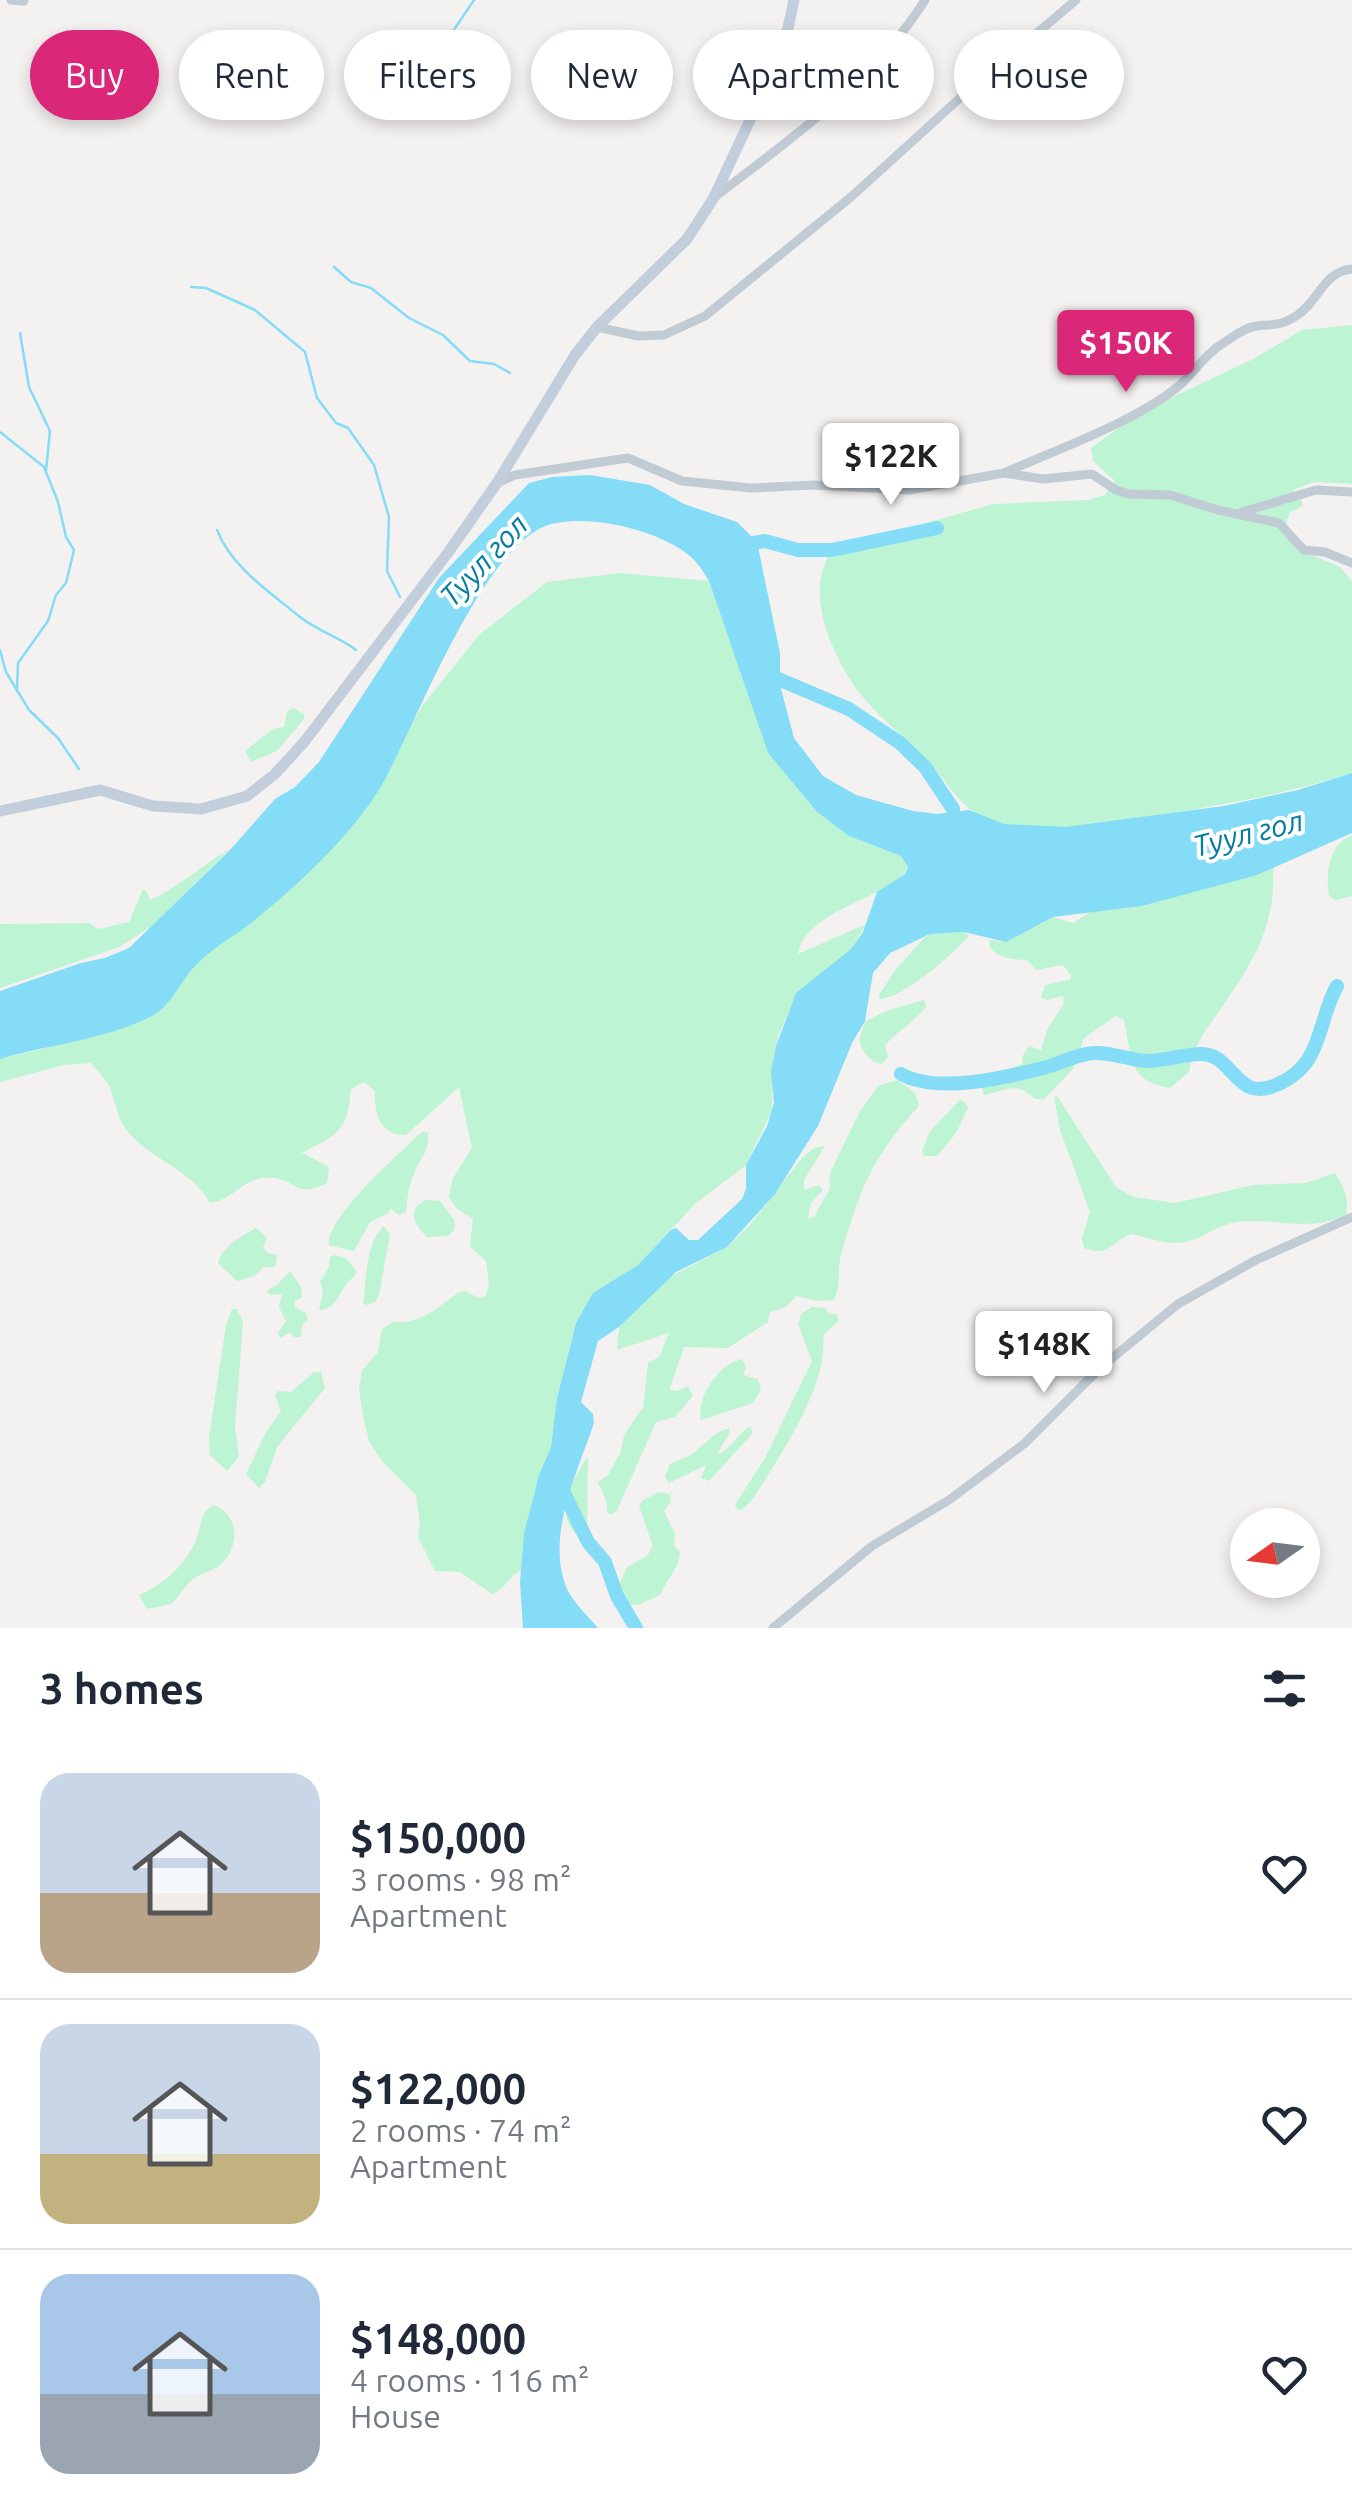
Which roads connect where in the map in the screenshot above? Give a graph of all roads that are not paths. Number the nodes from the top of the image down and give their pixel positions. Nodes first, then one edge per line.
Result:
1 (11, 0) edge
2 (794, 0) edge
3 (925, 0) edge
4 (1076, 0) edge
5 (24, 2) edge
6 (713, 199) junction
7 (1352, 269) edge
8 (597, 327) junction
9 (1004, 473) junction
10 (497, 484) junction
11 (1352, 492) edge
12 (1234, 513) junction
13 (1352, 563) edge
14 (0, 811) edge
15 (1352, 1217) edge
16 (774, 1628) edge

1 - 5 street
2 - 6 main road
3 - 6 street
4 - 8 street
6 - 8 main road
7 - 9 street
8 - 10 main road
9 - 10 street
9 - 12 street
10 - 14 main road
11 - 12 street
12 - 13 street
15 - 16 street

